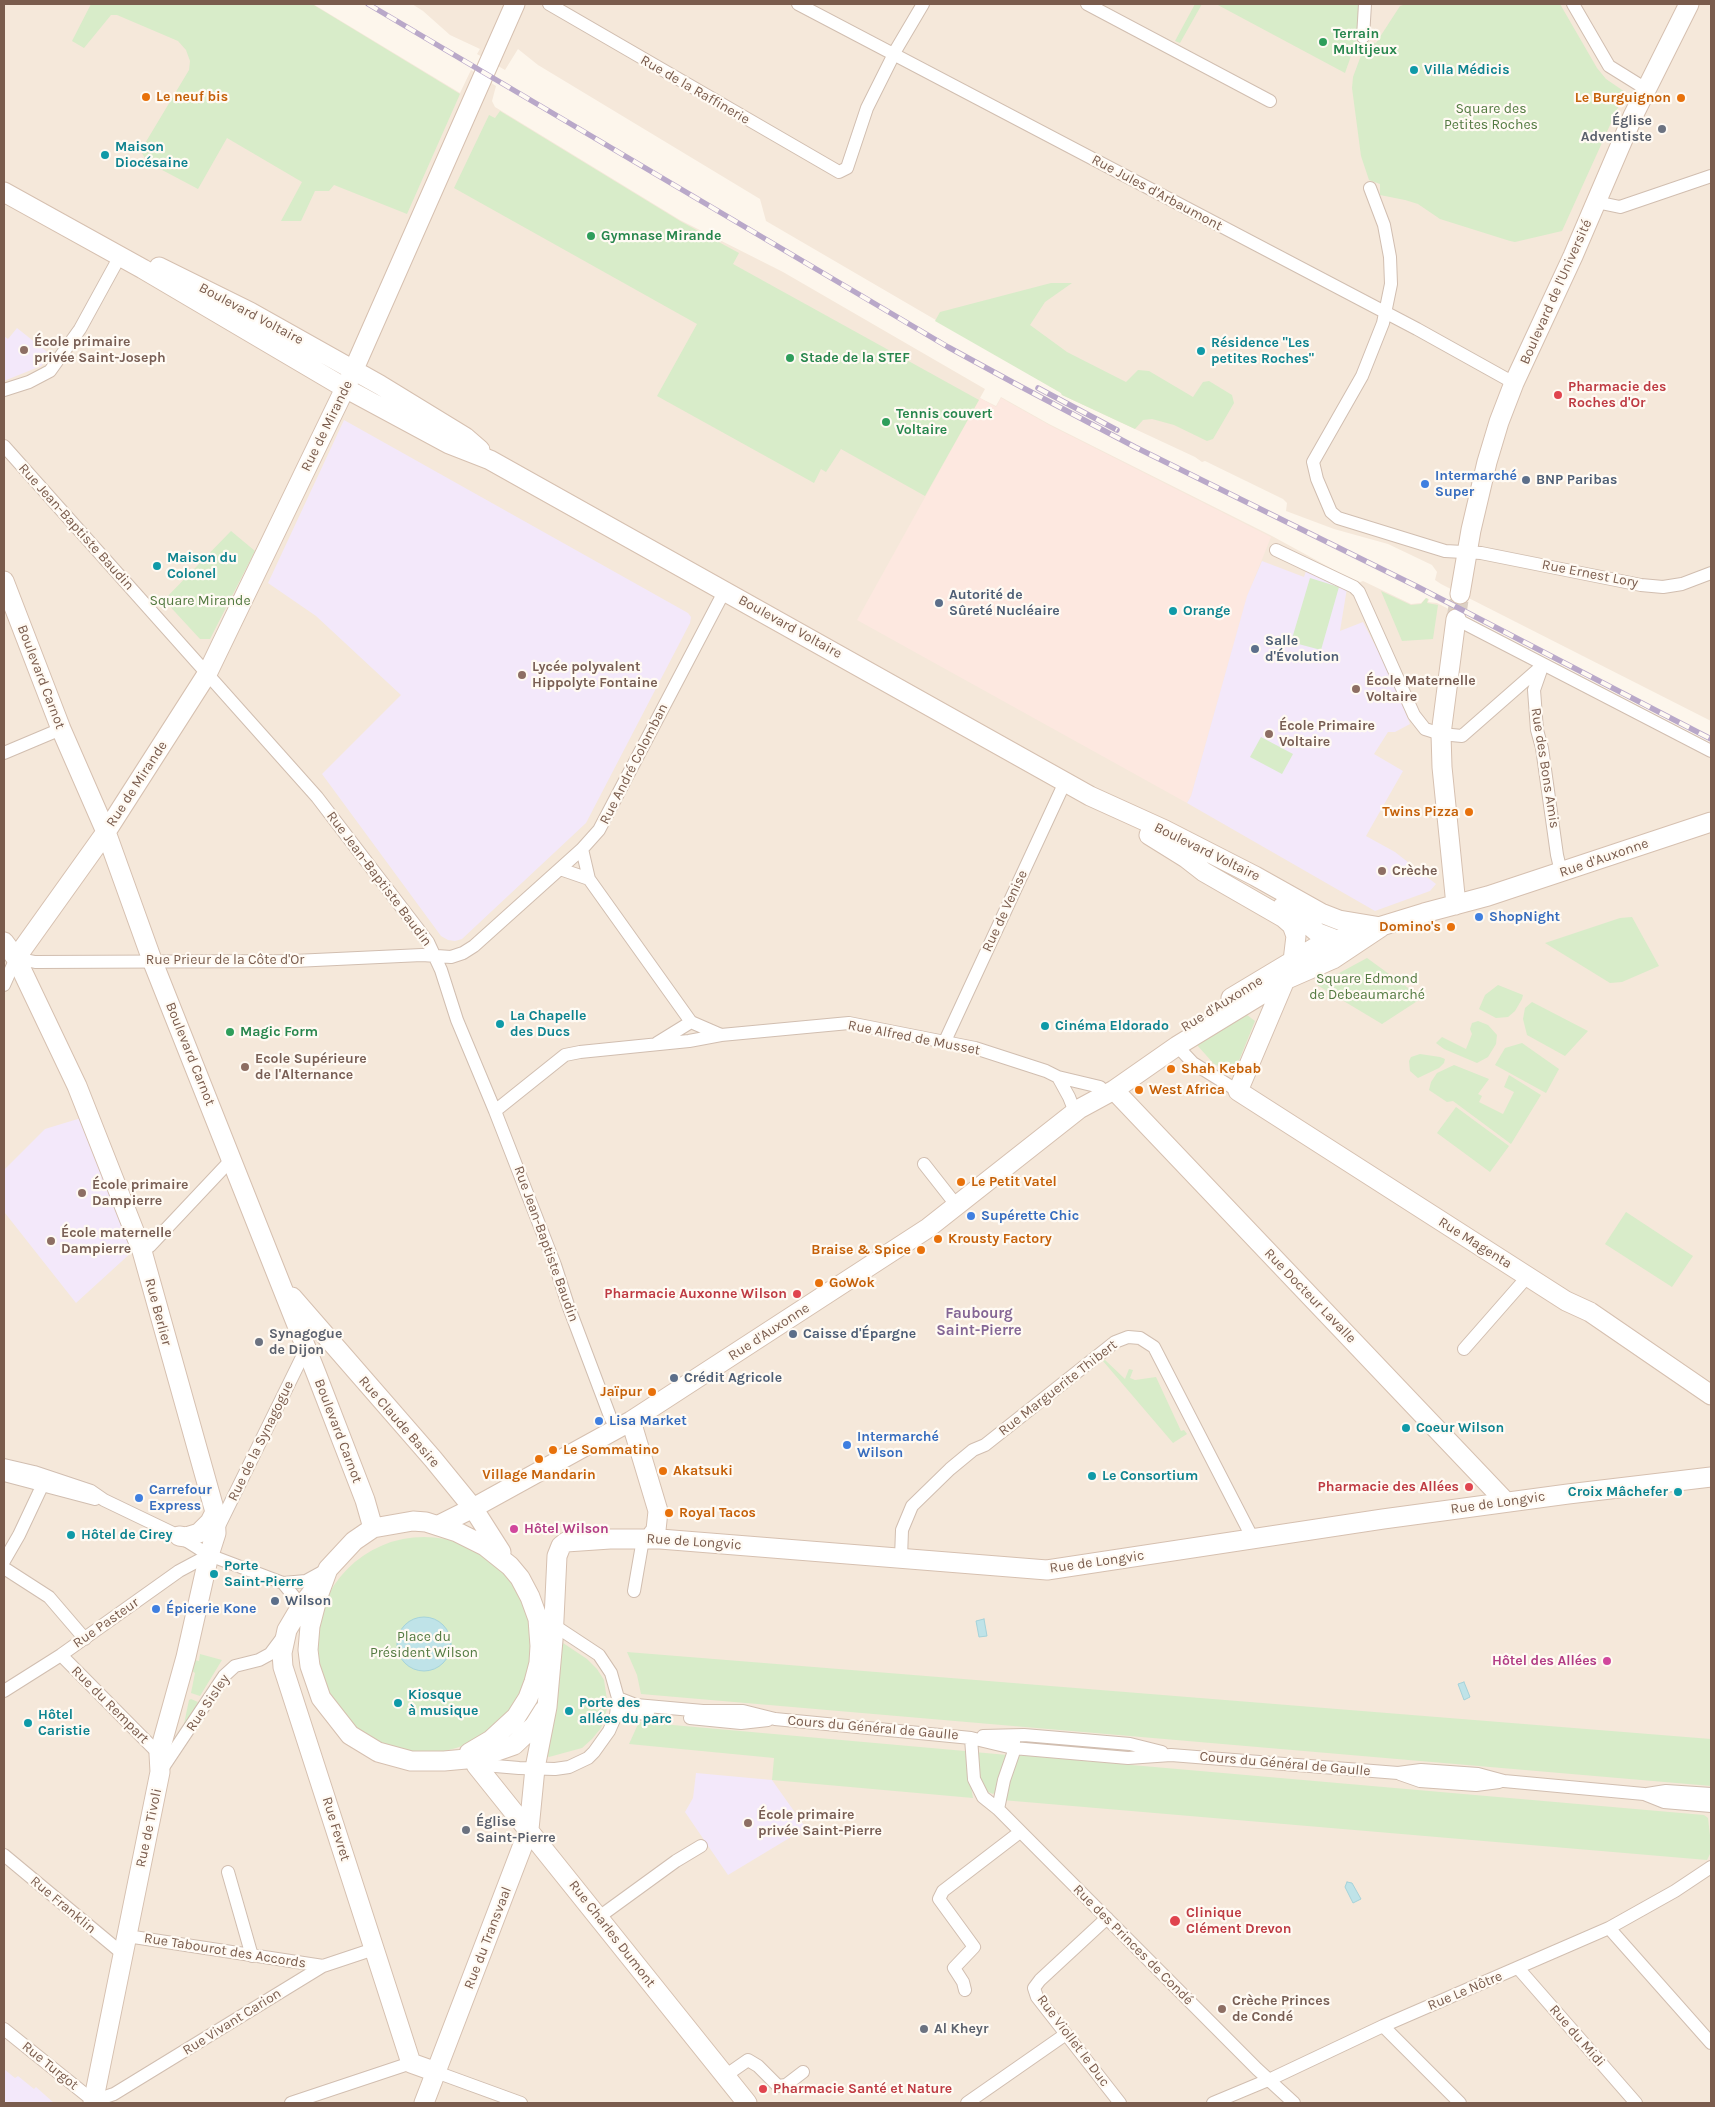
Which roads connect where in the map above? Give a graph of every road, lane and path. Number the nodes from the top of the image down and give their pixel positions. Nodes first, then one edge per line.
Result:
1 (515, 4) edge
2 (549, 4) edge
3 (798, 4) edge
4 (924, 4) edge
5 (1087, 4) edge
6 (1365, 4) edge
7 (1573, 4) edge
8 (1689, 4) edge
9 (1363, 37) dead end
10 (894, 55) junction
11 (1646, 89) junction
12 (1270, 101) dead end
13 (1711, 176) edge
14 (4, 182) edge
15 (1370, 188) dead end
16 (4, 192) edge
17 (1596, 202) junction
18 (120, 256) junction
19 (1386, 313) junction
20 (353, 371) junction
21 (1514, 383) junction
22 (345, 388) junction
23 (4, 390) edge
24 (4, 446) edge
25 (490, 460) junction
26 (1276, 550) dead end
27 (1467, 553) junction
28 (1711, 573) edge
29 (5, 589) edge
30 (725, 590) junction
31 (1460, 594) tunnel mouth
32 (1456, 620) joint
33 (1543, 665) junction
34 (207, 674) junction
35 (61, 729) junction
36 (1441, 734) junction
37 (1711, 751) edge
38 (4, 753) edge
39 (1065, 782) junction
40 (1090, 796) junction
41 (1711, 822) edge
42 (106, 832) junction
43 (582, 849) junction
44 (1186, 858) junction
45 (560, 869) junction
46 (1561, 872) junction
47 (589, 879) junction
48 (1456, 905) junction
49 (1321, 913) junction
50 (1381, 927) junction
51 (1327, 940) junction
52 (4, 942) edge
53 (1357, 944) junction
54 (435, 955) junction
55 (152, 960) junction
56 (10, 963) edge
57 (1300, 965) junction
58 (1285, 980) junction
59 (4, 984) edge
60 (1243, 998) junction
61 (691, 1022) junction
62 (1262, 1033) junction
63 (721, 1035) junction
64 (945, 1041) junction
65 (652, 1046) junction
66 (1177, 1046) junction
67 (1058, 1077) junction
68 (1107, 1088) junction
69 (1238, 1091) junction
70 (1077, 1110) junction
71 (495, 1111) junction
72 (232, 1160) junction
73 (924, 1164) dead end
74 (956, 1206) junction
75 (142, 1251) junction
76 (1528, 1276) junction
77 (281, 1285) junction
78 (306, 1349) junction
79 (1464, 1349) dead end
80 (345, 1360) junction
81 (316, 1373) junction
82 (1711, 1395) edge
83 (625, 1424) junction
84 (4, 1460) edge
85 (4, 1465) edge
86 (4, 1471) edge
87 (34, 1472) junction
88 (4, 1475) edge
89 (1711, 1477) edge
90 (42, 1487) junction
91 (104, 1500) junction
92 (1506, 1502) junction
93 (472, 1508) junction
94 (215, 1512) junction
95 (439, 1525) junction
96 (373, 1528) junction
97 (216, 1533) junction
98 (179, 1536) junction
99 (646, 1539) junction
100 (1253, 1539) junction
101 (209, 1555) junction
102 (901, 1558) junction
103 (4, 1565) edge
104 (510, 1566) junction
105 (325, 1573) junction
106 (283, 1583) junction
107 (634, 1592) dead end
108 (534, 1606) junction
109 (300, 1608) junction
110 (553, 1625) junction
111 (310, 1626) junction
112 (287, 1630) junction
113 (82, 1634) junction
114 (61, 1655) junction
115 (539, 1663) junction
116 (4, 1691) edge
117 (618, 1698) junction
118 (547, 1706) junction
119 (616, 1715) junction
120 (776, 1719) junction
121 (534, 1726) junction
122 (1015, 1734) junction
123 (971, 1738) junction
124 (1013, 1748) junction
125 (1171, 1755) junction
126 (455, 1760) junction
127 (160, 1763) junction
128 (476, 1765) junction
129 (535, 1768) junction
130 (1644, 1794) junction
131 (1711, 1794) edge
132 (1711, 1806) edge
133 (998, 1809) junction
134 (529, 1829) junction
135 (1020, 1832) junction
136 (701, 1846) dead end
137 (4, 1855) edge
138 (1711, 1867) edge
139 (228, 1872) dead end
140 (599, 1917) junction
141 (1107, 1918) junction
142 (1609, 1928) junction
143 (125, 1945) junction
144 (374, 1949) junction
145 (252, 1956) junction
146 (323, 1966) junction
147 (1518, 1968) junction
148 (965, 1990) dead end
149 (1383, 2026) junction
150 (4, 2028) edge
151 (1066, 2034) junction
152 (1711, 2043) edge
153 (411, 2063) junction
154 (436, 2072) junction
155 (803, 2072) dead end
156 (725, 2076) junction
157 (1268, 2080) junction
158 (94, 2102) edge
159 (291, 2103) edge
160 (424, 2103) edge
161 (521, 2103) edge
162 (747, 2103) edge
163 (967, 2103) edge
164 (1120, 2103) edge
165 (1213, 2103) edge
166 (1294, 2103) edge
167 (1460, 2103) edge
168 (1636, 2103) edge

1 - 20 street, Rue de Mirande
2 - 10 street, Rue de la Raffinerie
3 - 10 street, Rue Jules d'Arbaumont
4 - 10 street
5 - 12 street
6 - 9 street
7 - 11 street
8 - 11 street, Boulevard de l'Université
10 - 19 street, Rue Jules d'Arbaumont
11 - 17 street, Boulevard de l'Université
13 - 17 street
14 - 20 street, Boulevard Voltaire
15 - 19 street, Rue Ernest Lory
16 - 18 street, Boulevard Voltaire
17 - 21 street, Boulevard de l'Université
18 - 22 street, Boulevard Voltaire
18 - 23 street
19 - 21 street, Rue Jules d'Arbaumont
19 - 27 street, Rue Ernest Lory
20 - 22 street, Rue de Mirande
20 - 25 street, Boulevard Voltaire
21 - 27 street, Boulevard de l'Université
22 - 25 street, Boulevard Voltaire
22 - 34 street, Rue de Mirande
24 - 34 street, Rue Jean-Baptiste Baudin
25 - 30 street, Boulevard Voltaire
26 - 36 street
27 - 28 street, Rue Ernest Lory
27 - 31 street, Boulevard de l'Université
29 - 35 street, Boulevard Carnot
30 - 39 street, Boulevard Voltaire
30 - 43 street, Rue André Colomban
32 - 33 street
32 - 36 street
33 - 36 street
33 - 37 street
33 - 46 street, Rue des Bons Amis
34 - 42 street, Rue de Mirande
34 - 54 street, Rue Jean-Baptiste Baudin
35 - 38 street
35 - 42 street, Boulevard Carnot
36 - 48 street
39 - 40 street, Boulevard Voltaire
39 - 64 street, Rue de Venise
40 - 44 street, Boulevard Voltaire
40 - 49 street, Boulevard Voltaire
41 - 46 street, Rue d'Auxonne
42 - 55 street, Boulevard Carnot
42 - 56 street, Rue de Mirande
43 - 45 street, Rue André Colomban
43 - 47 street
44 - 51 street, Boulevard Voltaire
44 - 57 street, Boulevard Voltaire
45 - 47 street
45 - 54 street, Rue André Colomban
46 - 48 street, Rue d'Auxonne
47 - 61 street
48 - 50 street, Rue d'Auxonne
49 - 50 street, Boulevard Voltaire
49 - 51 street
50 - 51 street, Rue d'Auxonne
50 - 53 street, Rue d'Auxonne
51 - 53 street, Boulevard Voltaire
51 - 57 street, Rue d'Auxonne
52 - 56 street, Rue Berlier
53 - 57 street, Rue d'Auxonne
54 - 55 street, Rue Prieur de la Côte d'Or
54 - 71 street, Rue Jean-Baptiste Baudin
55 - 56 street, Rue Prieur de la Côte d'Or
55 - 72 street, Boulevard Carnot
56 - 59 street
56 - 75 street, Rue Berlier
57 - 58 street, Rue d'Auxonne
57 - 60 street, Rue d'Auxonne
58 - 60 street, Rue d'Auxonne
58 - 62 street
60 - 62 street
60 - 66 street, Rue d'Auxonne
60 - 68 street, Rue d'Auxonne
61 - 63 street, Rue Alfred de Musset
61 - 65 street
62 - 69 street
63 - 64 street, Rue Alfred de Musset
63 - 65 street
64 - 67 street, Rue Alfred de Musset
65 - 71 street
66 - 68 street, Rue d'Auxonne
66 - 69 street
67 - 68 street, Rue Alfred de Musset
67 - 70 street
68 - 70 street, Rue d'Auxonne
68 - 92 street, Rue Docteur Lavalle
69 - 76 street, Rue Magenta
70 - 74 street, Rue d'Auxonne
71 - 83 street, Rue Jean-Baptiste Baudin
72 - 75 street
72 - 77 street, Boulevard Carnot
73 - 74 street
74 - 83 street, Rue d'Auxonne
75 - 94 street, Rue Berlier
76 - 79 street
76 - 82 street, Rue Magenta
77 - 78 street, Boulevard Carnot
77 - 80 street, Rue Claude Basire
78 - 81 street, Boulevard Carnot
78 - 97 street, Rue de la Synagogue
80 - 81 street
80 - 93 street, Rue Claude Basire
81 - 96 street, Boulevard Carnot
83 - 93 street, Rue d'Auxonne
83 - 99 street
84 - 87 street
85 - 87 street
86 - 87 street
87 - 91 street
88 - 90 street
89 - 92 street, Rue de Longvic
90 - 91 street
90 - 103 street
91 - 98 street
92 - 100 street, Rue de Longvic
93 - 95 street, Rue d'Auxonne
93 - 104 street, Rue Claude Basire
94 - 97 street, Rue Berlier
94 - 98 street
95 - 96 street
95 - 104 street
96 - 105 street
97 - 101 street, Rue Berlier
98 - 101 street
99 - 102 street, Rue de Longvic
99 - 107 street
99 - 110 street, Rue de Longvic
100 - 102 street, Rue de Longvic
100 - 102 street, Rue Marguerite Thibert
101 - 106 street
101 - 113 street, Rue Pasteur
101 - 127 street, Rue de Tivoli
103 - 113 street
104 - 108 street
105 - 106 street
105 - 109 street, Rue Fevret
105 - 111 street
106 - 109 street
108 - 110 street
108 - 115 street
109 - 111 street
109 - 112 street, Rue Fevret
110 - 117 street
110 - 118 street
111 - 126 street
112 - 127 street, Rue Sisley
112 - 144 street, Rue Fevret
113 - 114 street, Rue Pasteur
114 - 116 street, Rue Pasteur
114 - 127 street, Rue du Rempart
115 - 121 street
115 - 126 street
117 - 119 street
117 - 120 street, Cours du Général de Gaulle
118 - 121 street
118 - 129 street
119 - 120 street, Cours du Général de Gaulle
119 - 129 street
120 - 123 street, Cours du Général de Gaulle
121 - 126 street
121 - 129 street
122 - 123 street, Cours du Général de Gaulle
122 - 124 street
122 - 125 street, Cours du Général de Gaulle
123 - 124 street, Cours du Général de Gaulle
123 - 133 street, Rue des Princes de Condé
124 - 125 street, Cours du Général de Gaulle
124 - 133 street
125 - 130 street, Cours du Général de Gaulle
126 - 128 street
127 - 143 street, Rue de Tivoli
128 - 129 street
128 - 134 street, Rue Charles Dumont
129 - 134 street, Rue du Transvaal
130 - 131 street, Cours du Général de Gaulle
130 - 132 street, Cours du Général de Gaulle
133 - 135 street, Rue des Princes de Condé
134 - 140 street, Rue Charles Dumont
134 - 154 street, Rue du Transvaal
135 - 141 street, Rue des Princes de Condé
135 - 148 street
136 - 140 street
137 - 143 street, Rue Franklin
138 - 142 street, Rue Le Nôtre
139 - 145 street
140 - 156 street, Rue Charles Dumont
141 - 151 street, Rue Viollet le Duc
141 - 157 street, Rue des Princes de Condé
142 - 147 street, Rue Le Nôtre
142 - 152 street
143 - 145 street, Rue Tabourot des Accords
143 - 158 street, Rue de Tivoli
144 - 146 street, Rue Vivant Carion
144 - 153 street, Rue Fevret
145 - 146 street, Rue Tabourot des Accords
146 - 158 street, Rue Vivant Carion
147 - 149 street, Rue Le Nôtre
147 - 168 street, Rue du Midi
149 - 157 street, Rue Le Nôtre
149 - 167 street
150 - 158 street, Rue Turgot
151 - 163 street
151 - 164 street, Rue Viollet le Duc
153 - 154 street
153 - 159 street
154 - 160 street, Rue du Transvaal
154 - 161 street
155 - 156 street
156 - 162 street, Rue Charles Dumont
157 - 165 street, Rue Le Nôtre
157 - 166 street, Rue des Princes de Condé

